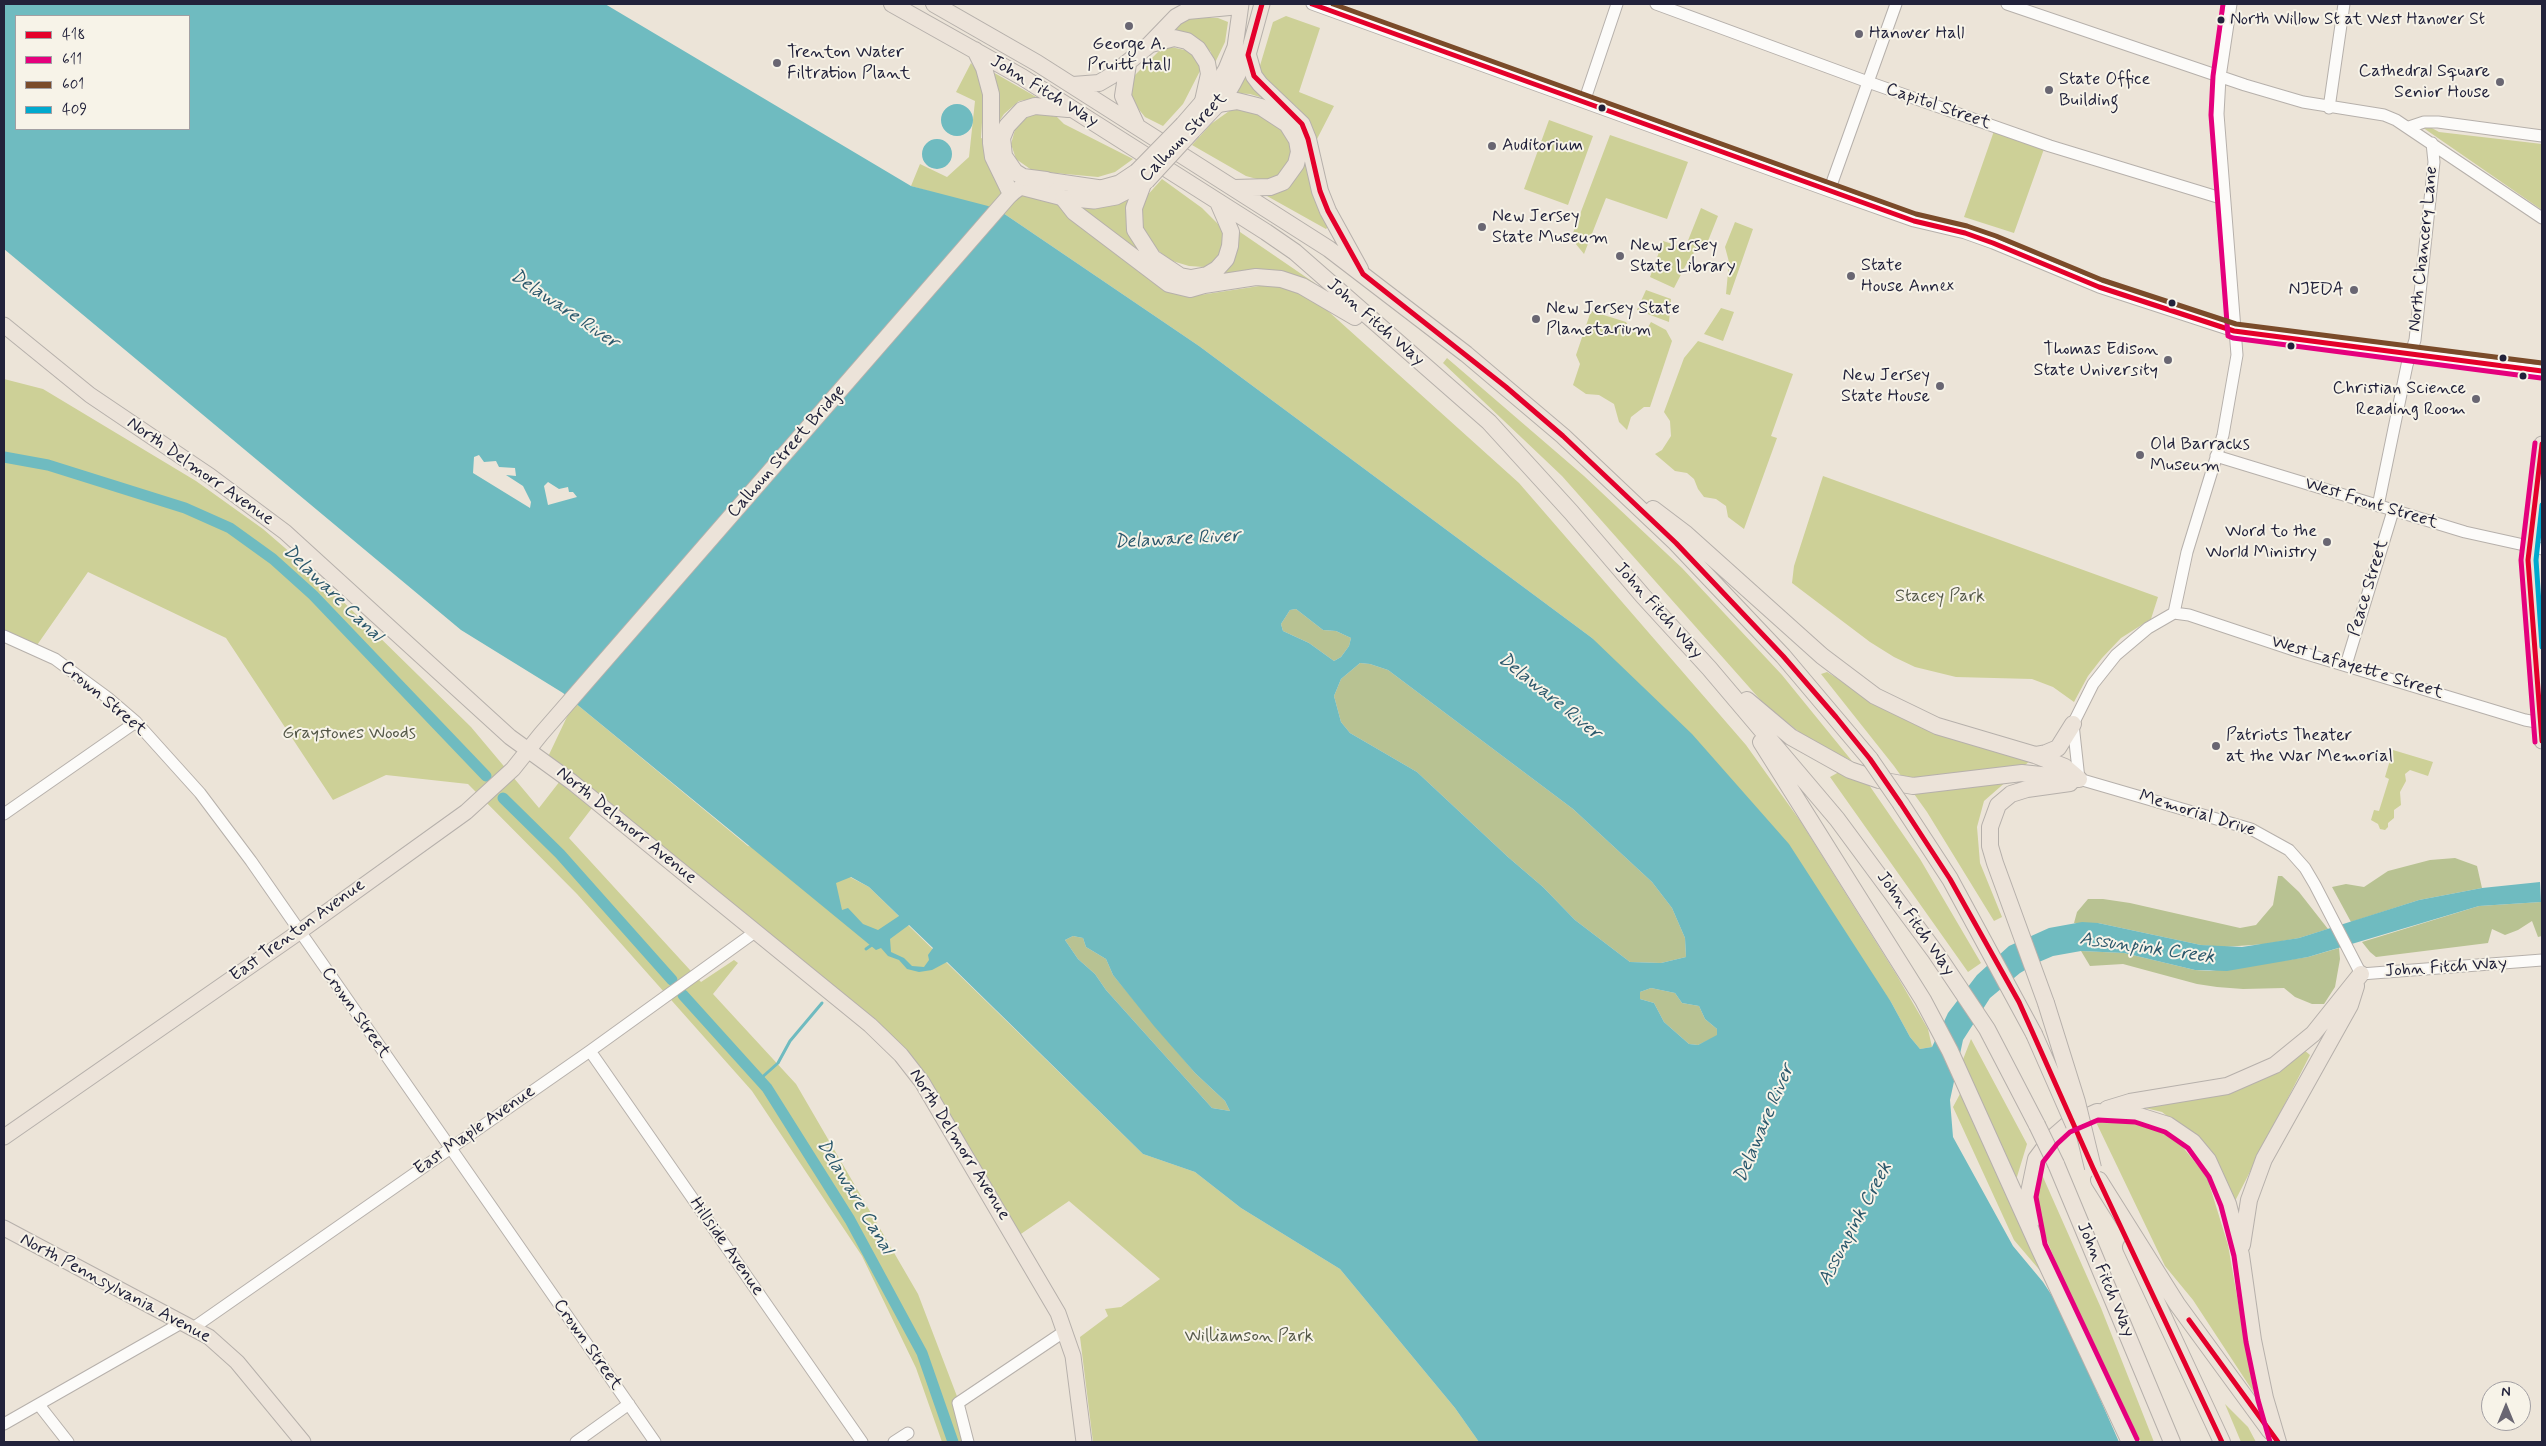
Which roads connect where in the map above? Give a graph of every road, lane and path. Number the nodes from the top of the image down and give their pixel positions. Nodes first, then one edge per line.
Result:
1 (892, 4) edge
2 (934, 4) edge
3 (1262, 4) edge
4 (1312, 4) edge
5 (1617, 4) edge
6 (1656, 4) edge
7 (1896, 4) edge
8 (2007, 4) edge
9 (2231, 4) edge
10 (2344, 4) edge
11 (1241, 5) edge
12 (1149, 45) junction
13 (975, 50) junction
14 (1248, 55) junction
15 (1128, 64) junction
16 (2220, 77) junction
17 (1868, 82) junction
18 (1073, 85) junction
19 (1211, 102) junction
20 (1584, 102) junction
21 (2328, 108) junction
22 (1073, 110) junction
23 (1137, 126) junction
24 (2409, 127) junction
25 (2542, 136) edge
26 (2432, 143) junction
27 (1142, 179) junction
28 (1046, 180) junction
29 (1234, 188) junction
30 (1829, 191) junction
31 (1012, 195) junction
32 (1063, 198) junction
33 (2224, 199) junction
34 (1218, 202) junction
35 (2542, 218) edge
36 (1363, 274) junction
37 (7, 328) edge
38 (2234, 331) junction
39 (1387, 335) junction
40 (2411, 354) junction
41 (2542, 371) edge
42 (2542, 444) edge
43 (2216, 456) junction
44 (1588, 460) junction
45 (2378, 506) junction
46 (2393, 510) junction
47 (2535, 548) edge
48 (2174, 613) junction
49 (1678, 635) junction
50 (4, 636) edge
51 (2346, 665) junction
52 (1733, 696) junction
53 (571, 699) joint
54 (136, 722) junction
55 (2541, 722) edge
56 (2073, 724) junction
57 (2542, 741) edge
58 (529, 749) junction
59 (2035, 755) junction
60 (2079, 779) junction
61 (4, 814) edge
62 (299, 932) junction
63 (755, 932) junction
64 (2537, 961) edge
65 (2360, 974) junction
66 (590, 1051) junction
67 (2097, 1112) junction
68 (4, 1137) edge
69 (450, 1149) junction
70 (2096, 1174) junction
71 (4, 1228) edge
72 (2038, 1246) junction
73 (2241, 1255) junction
74 (188, 1325) junction
75 (1065, 1331) junction
76 (629, 1404) junction
77 (38, 1405) junction
78 (4, 1424) edge
79 (908, 1432) dead end
80 (68, 1442) edge
81 (303, 1442) edge
82 (576, 1442) edge
83 (655, 1442) edge
84 (862, 1442) edge
85 (894, 1442) edge
86 (968, 1442) edge
87 (1084, 1442) edge
88 (2130, 1442) edge
89 (2172, 1442) edge
90 (2222, 1442) edge
91 (2277, 1442) edge

1 - 13 highway, John Fitch Way
2 - 18 highway, John Fitch Way
3 - 14 main road, Calhoun Street
4 - 20 street
5 - 20 street
6 - 17 street, Capitol Street
7 - 17 street
8 - 16 street
9 - 16 street
10 - 21 street
11 - 12 highway
11 - 19 main road, Calhoun Street
12 - 15 highway
12 - 19 highway
13 - 22 highway, John Fitch Way
13 - 31 highway
14 - 19 main road, Calhoun Street
14 - 36 highway
15 - 18 highway
15 - 23 highway
16 - 21 street
16 - 33 street
17 - 30 street
17 - 33 street, Capitol Street
18 - 23 highway, John Fitch Way
19 - 27 main road, Calhoun Street, bridge
19 - 29 highway
20 - 30 street
21 - 24 street
22 - 28 highway
22 - 34 highway, John Fitch Way
23 - 29 highway, John Fitch Way
24 - 25 street
24 - 26 street
26 - 35 street
26 - 40 street, North Chancery Lane
27 - 28 main road, Calhoun Street
27 - 32 main road, Calhoun Street
27 - 34 highway
28 - 31 main road, Calhoun Street
29 - 36 highway, John Fitch Way
30 - 38 street
31 - 32 main road, Calhoun Street
31 - 53 main road, Calhoun Street Bridge
32 - 39 highway
33 - 38 street
34 - 39 highway, John Fitch Way
36 - 44 highway, John Fitch Way
37 - 58 main road, North Delmorr Avenue
38 - 40 street
38 - 43 street
39 - 49 highway, John Fitch Way
40 - 41 street
40 - 45 street, North Chancery Lane
42 - 47 main road
43 - 45 street, West Front Street
43 - 48 street
44 - 59 highway
44 - 70 highway, John Fitch Way, bridge
45 - 46 street, West Front Street
46 - 47 street, West Front Street
46 - 51 street, Peace Street
47 - 55 main road
48 - 51 street, West Lafayette Street
48 - 56 street
49 - 52 highway, John Fitch Way
49 - 60 highway
50 - 54 street, Crown Street
51 - 55 street, West Lafayette Street
52 - 72 highway
52 - 89 highway, John Fitch Way, bridge
53 - 58 main road, East Trenton Avenue
54 - 61 street
54 - 62 street, Crown Street
55 - 57 main road
56 - 59 highway
56 - 60 street
58 - 62 main road, East Trenton Avenue
58 - 63 main road, North Delmorr Avenue
59 - 60 highway
60 - 65 street, Memorial Drive
60 - 70 highway, bridge
62 - 68 main road, East Trenton Avenue
62 - 69 street, Crown Street
63 - 66 street, East Maple Avenue
63 - 75 main road, North Delmorr Avenue
64 - 65 street, John Fitch Way
65 - 67 highway
65 - 73 highway
66 - 69 street, East Maple Avenue
66 - 84 street, Hillside Avenue
67 - 72 highway
67 - 73 highway
69 - 74 street, East Maple Avenue
69 - 76 street, Crown Street
70 - 90 highway
70 - 91 highway
71 - 74 main road, North Pennsylvania Avenue
72 - 88 highway
73 - 91 highway
74 - 77 street, East Maple Avenue
74 - 81 main road, North Pennsylvania Avenue
75 - 86 street
75 - 87 main road, North Delmorr Avenue
76 - 82 street
76 - 83 street, Crown Street
77 - 78 street, East Maple Avenue
77 - 80 street
79 - 85 street

